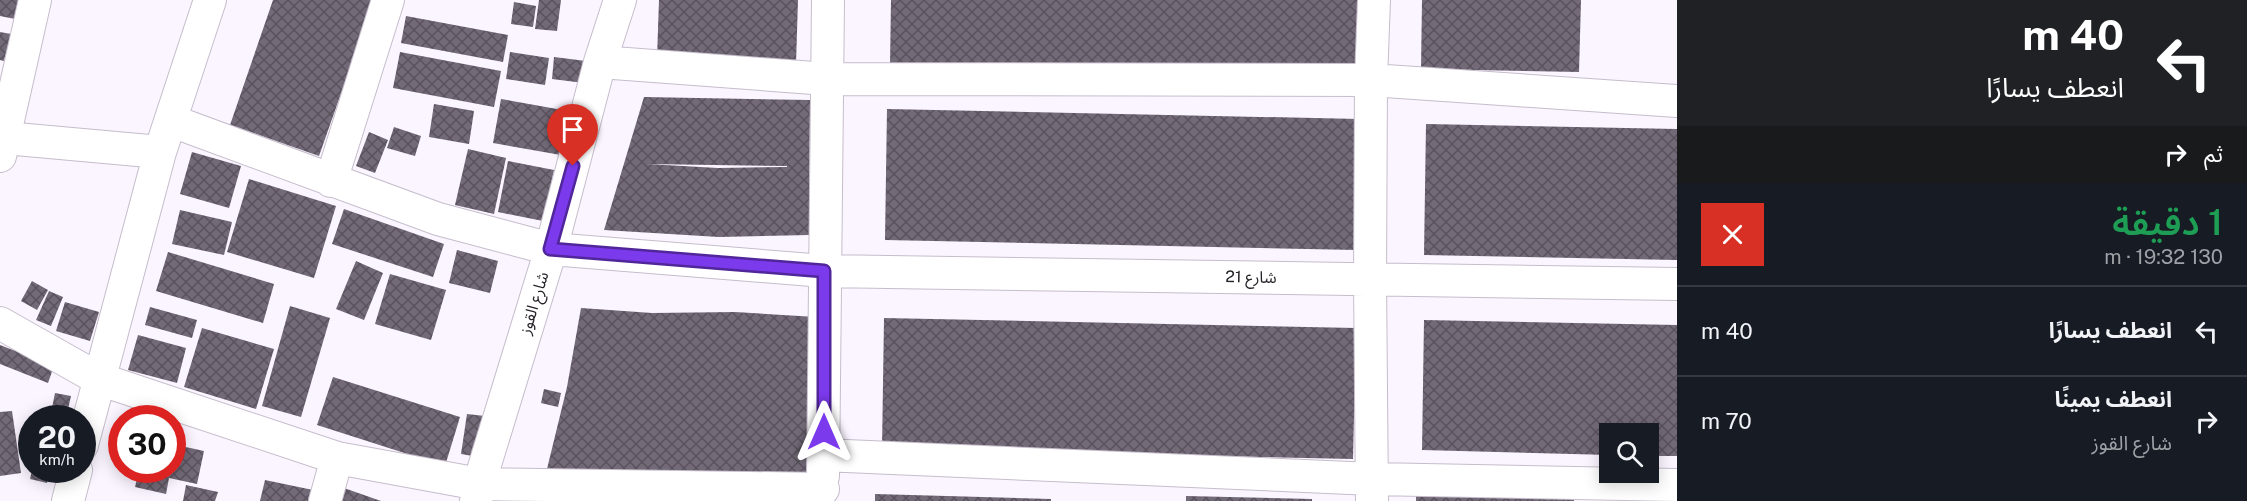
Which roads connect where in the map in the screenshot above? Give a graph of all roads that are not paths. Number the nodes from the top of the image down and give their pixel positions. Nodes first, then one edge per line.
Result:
1 (35, 0) edge
2 (388, 0) edge
3 (620, 0) edge
4 (828, 0) edge
5 (1374, 0) edge
6 (206, 1) edge
7 (600, 62) junction
8 (827, 79) junction
9 (1371, 80) junction
10 (1677, 101) edge
11 (172, 121) junction
12 (2, 147) edge
13 (160, 152) junction
14 (331, 181) junction
15 (550, 249) junction
16 (824, 271) junction
17 (1370, 279) junction
18 (1677, 284) edge
19 (0, 323) edge
20 (99, 379) junction
21 (92, 405) edge
22 (823, 454) junction
23 (337, 458) junction
24 (73, 483) edge
25 (1677, 485) edge
26 (1373, 490) edge
27 (477, 493) edge
28 (824, 495) edge
29 (68, 501) edge
30 (326, 501) edge

1 - 12 street
2 - 14 street
3 - 7 street, شارع القوز
4 - 8 street
5 - 9 street
6 - 11 street
7 - 8 street
7 - 15 street, شارع القوز
8 - 9 street
8 - 16 street
9 - 10 street
9 - 17 street
11 - 13 street
11 - 14 street, شارع 21
12 - 13 street
13 - 20 street
14 - 15 street, شارع 21
15 - 16 street, شارع 21
15 - 27 street, شارع القوز
16 - 17 street, شارع 21
16 - 22 street
17 - 18 street, شارع 21
17 - 26 street
19 - 20 street
20 - 21 street
20 - 23 street
22 - 26 street
22 - 28 street
23 - 27 street
23 - 30 street
24 - 29 street
25 - 26 street
27 - 28 street

